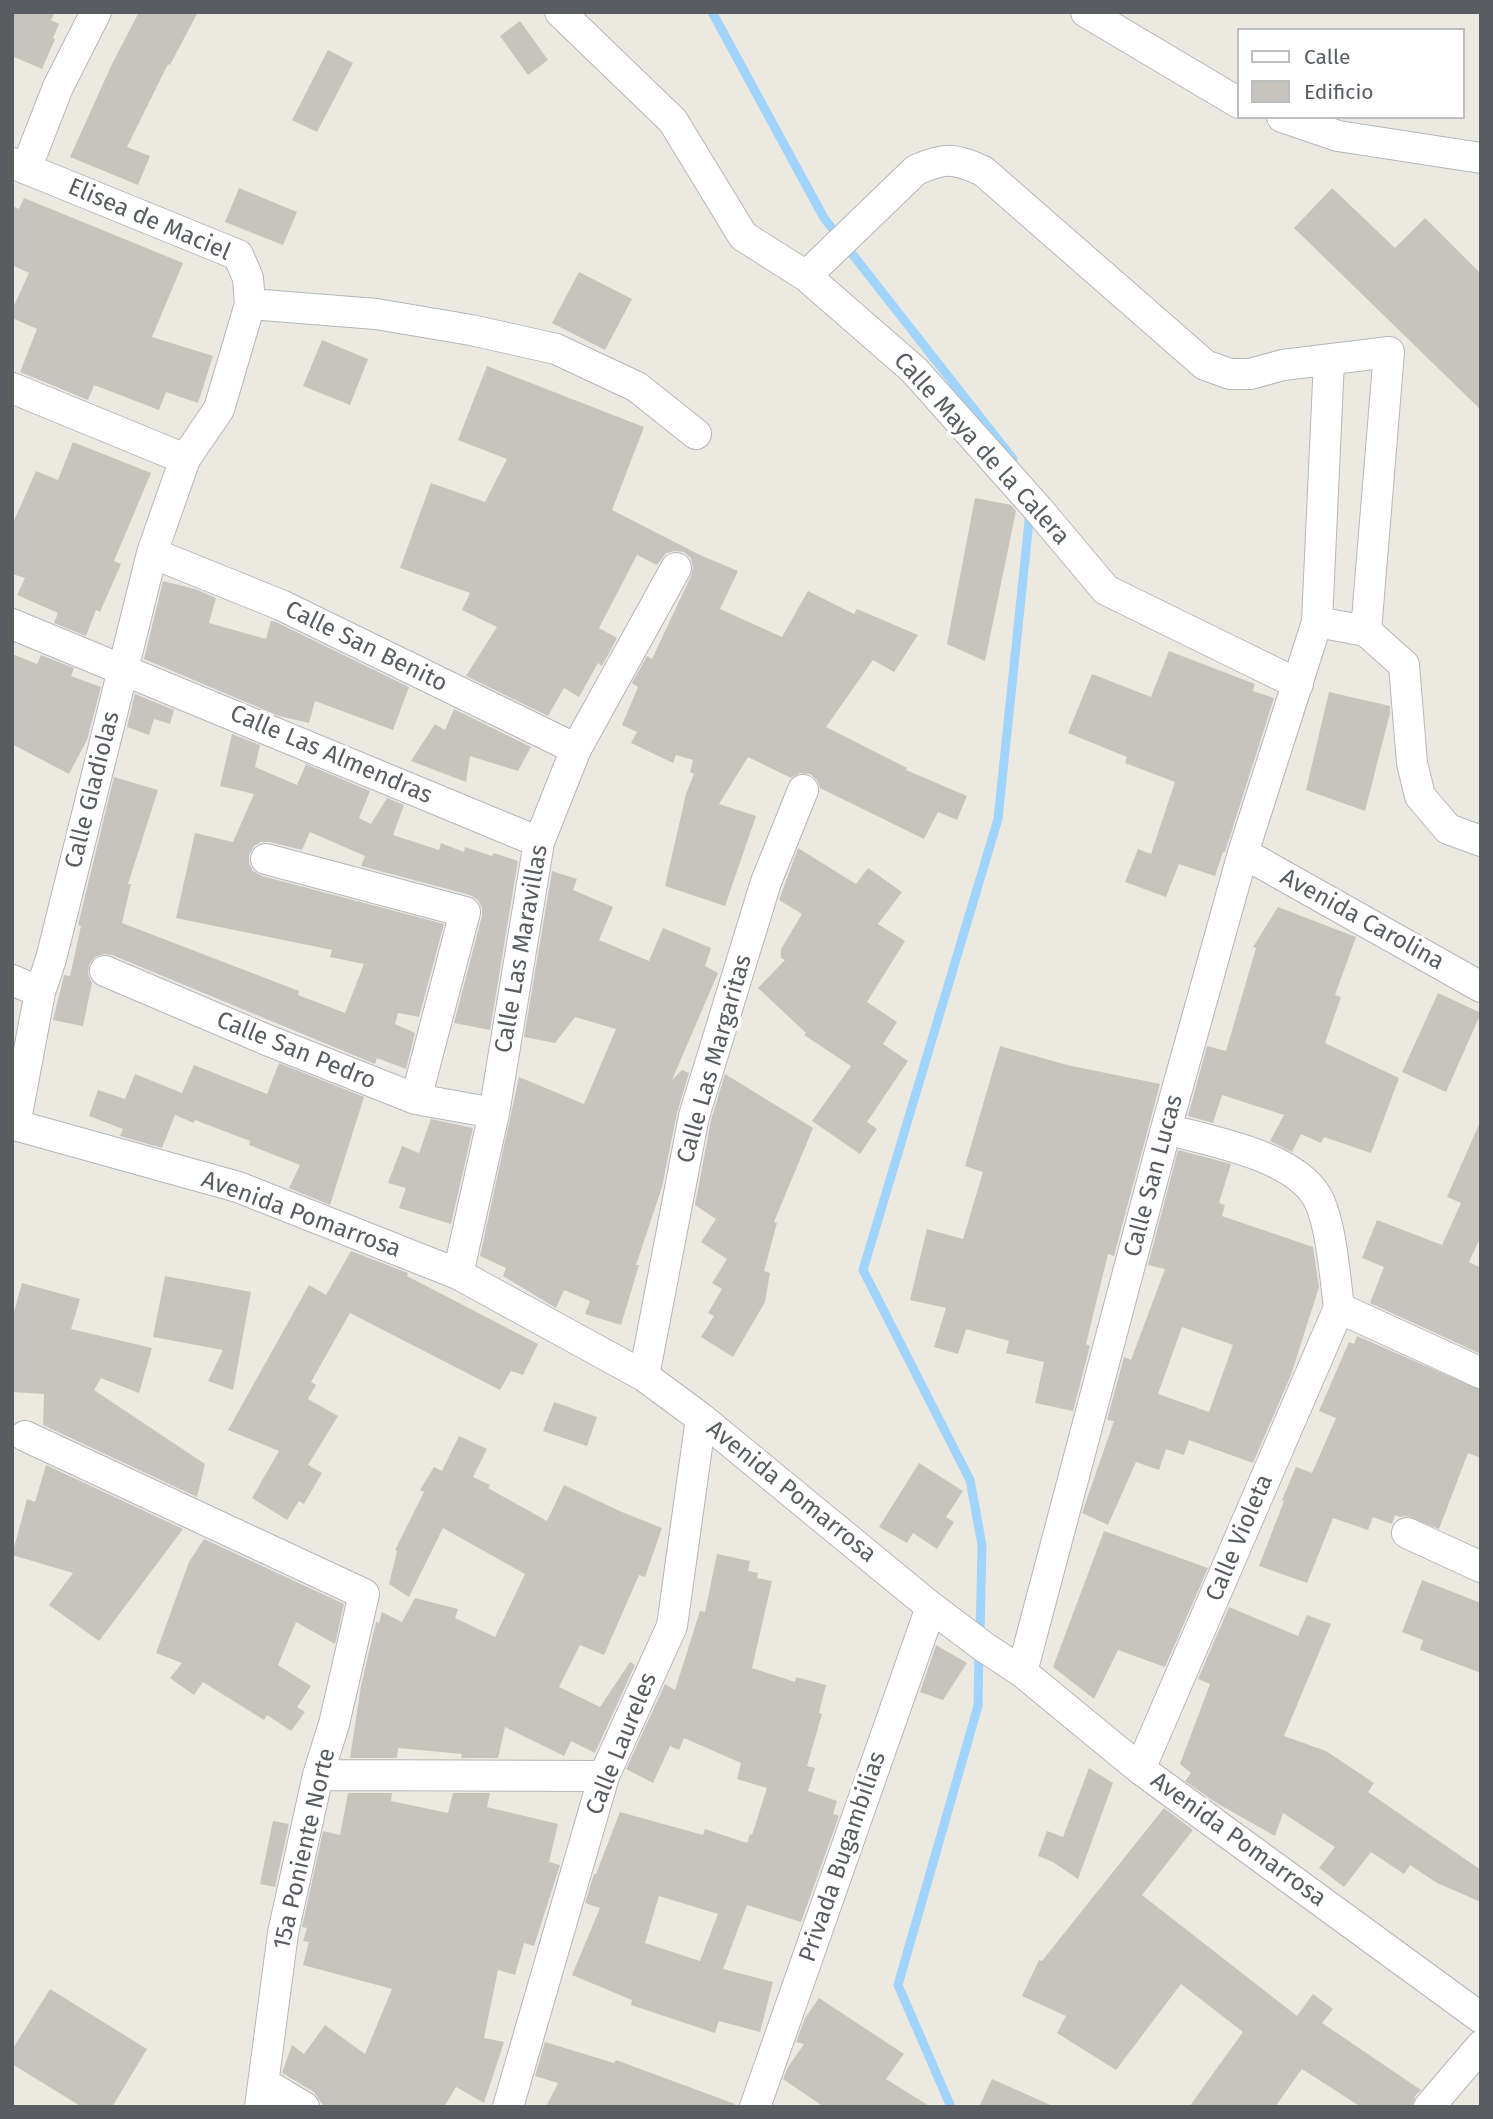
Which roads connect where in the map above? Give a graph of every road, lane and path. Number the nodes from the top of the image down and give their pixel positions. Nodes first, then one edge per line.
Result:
1 (96, 12) edge
2 (560, 12) edge
3 (1086, 12) edge
4 (1238, 102) edge
5 (1288, 119) edge
6 (1481, 158) edge
7 (19, 166) edge
8 (806, 276) junction
9 (250, 304) junction
10 (1329, 360) junction
11 (12, 388) edge
12 (696, 434) dead end
13 (185, 459) junction
14 (152, 553) junction
15 (676, 568) dead end
16 (1317, 622) junction
17 (12, 624) edge
18 (1366, 631) junction
19 (122, 668) junction
20 (1298, 684) junction
21 (576, 749) junction
22 (803, 790) dead end
23 (1481, 841) edge
24 (539, 842) junction
25 (1243, 853) junction
26 (266, 859) dead end
27 (105, 971) dead end
28 (12, 980) edge
29 (1481, 987) edge
30 (40, 992) junction
31 (416, 1099) junction
32 (494, 1113) junction
33 (15, 1125) joint
34 (1166, 1129) junction
35 (458, 1274) junction
36 (1339, 1308) junction
37 (1481, 1373) edge
38 (644, 1376) junction
39 (701, 1418) junction
40 (25, 1436) dead end
41 (1406, 1533) dead end
42 (1481, 1567) edge
43 (937, 1611) junction
44 (1022, 1672) junction
45 (1140, 1769) junction
46 (318, 1775) junction
47 (604, 1776) junction
48 (1479, 2012) edge
49 (1481, 2046) edge
50 (262, 2095) edge
51 (304, 2107) edge
52 (508, 2107) edge
53 (755, 2107) edge
54 (1429, 2107) edge

1 - 7 street
2 - 8 street, Calle Maya de la Calera
3 - 4 street
5 - 6 street
7 - 9 street, Elisea de Maciel
8 - 10 street
8 - 20 street, Calle Maya de la Calera
9 - 12 street
9 - 13 street, Elisea de Maciel
10 - 16 street, Calle San Lucas
10 - 18 street
11 - 13 street
13 - 14 street, Calle Gladiolas
14 - 19 street, Calle Gladiolas
14 - 21 street, Calle San Benito
15 - 21 street, Calle Las Maravillas
16 - 18 street
16 - 20 street, Calle San Lucas
17 - 19 street, Calle Las Almendras
18 - 23 street
19 - 24 street, Calle Las Almendras
19 - 30 street, Calle Gladiolas
20 - 25 street, Calle San Lucas
21 - 24 street, Calle Las Maravillas
22 - 38 street, Calle Las Margaritas
24 - 32 street, Calle Las Maravillas
25 - 29 street, Avenida Carolina
25 - 34 street, Calle San Lucas
26 - 31 street
27 - 31 street, Calle San Pedro
28 - 30 street
30 - 33 street, Calle Gladiolas
31 - 32 street, Calle San Pedro
32 - 35 street, Calle Las Maravillas
33 - 35 street, Avenida Pomarrosa
34 - 36 street
34 - 44 street, Calle San Lucas
35 - 38 street, Avenida Pomarrosa
36 - 37 street
36 - 45 street, Calle Violeta
38 - 39 street, Avenida Pomarrosa
39 - 43 street, Avenida Pomarrosa
39 - 47 street, Calle Laureles
40 - 46 street, 15a Poniente Norte
41 - 42 street
43 - 44 street, Avenida Pomarrosa
43 - 53 street, Privada Bugambilias
44 - 45 street, Avenida Pomarrosa
45 - 48 street, Avenida Pomarrosa
46 - 47 street
46 - 50 street, 15a Poniente Norte
47 - 52 street, Calle Laureles
49 - 54 street
50 - 51 street

